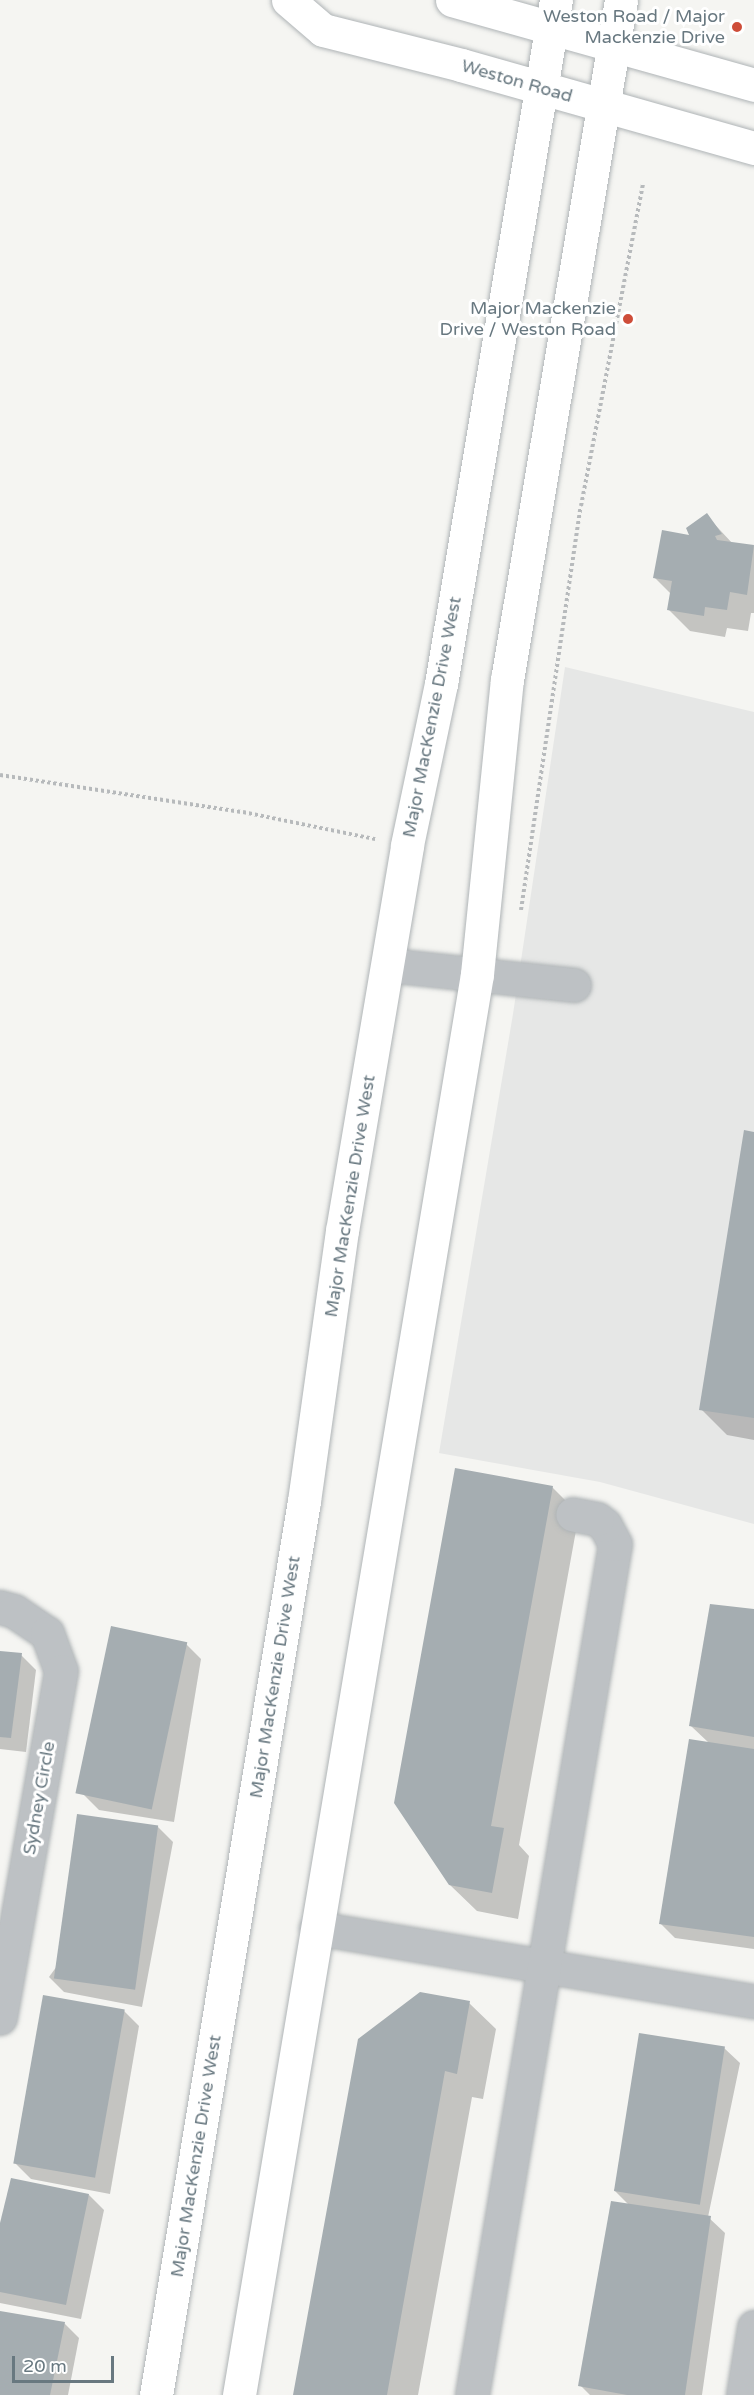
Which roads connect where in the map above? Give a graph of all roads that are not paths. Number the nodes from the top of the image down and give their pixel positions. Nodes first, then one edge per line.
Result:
1 (288, 0) edge
2 (452, 0) edge
3 (621, 0) edge
4 (553, 14) edge
5 (614, 46) junction
6 (754, 85) edge
7 (541, 87) junction
8 (603, 105) junction
9 (754, 148) edge
10 (388, 965) junction
11 (477, 974) junction
12 (574, 985) dead end
13 (572, 1514) dead end
14 (0, 1607) edge
15 (316, 1928) junction
16 (545, 1965) junction
17 (754, 2001) edge
18 (0, 2018) edge
19 (754, 2327) edge
20 (156, 2395) edge
21 (239, 2395) edge
22 (472, 2395) edge
23 (743, 2395) edge

1 - 7 main road, Weston Road
2 - 4 main road
3 - 5 main road
4 - 5 main road
4 - 7 main road, Major MacKenzie Drive West
5 - 6 main road
5 - 8 main road
7 - 8 main road, Weston Road
7 - 10 main road, Major MacKenzie Drive West
8 - 9 main road, Weston Road
8 - 11 main road
10 - 11 street
10 - 20 main road, Major MacKenzie Drive West
11 - 12 street
11 - 15 main road
13 - 16 street
14 - 18 street, Sydney Circle
15 - 16 street
15 - 21 main road
16 - 17 street
16 - 22 street
19 - 23 street

